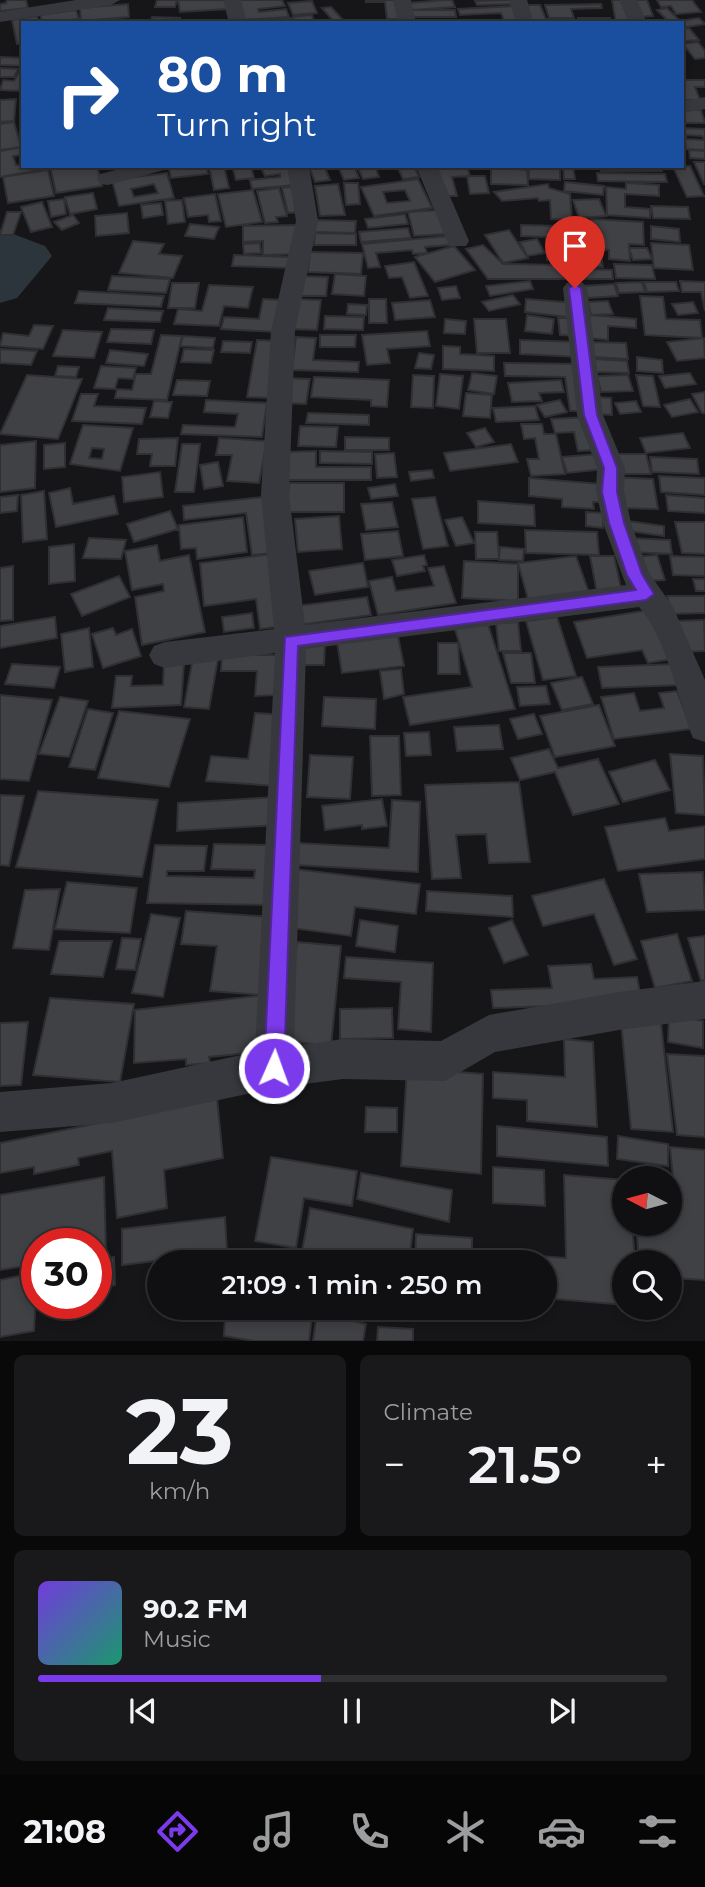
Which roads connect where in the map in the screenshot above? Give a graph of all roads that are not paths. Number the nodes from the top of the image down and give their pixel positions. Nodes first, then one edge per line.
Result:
1 (111, 0) edge
2 (232, 0) edge
3 (402, 0) edge
4 (519, 0) edge
5 (628, 0) edge
6 (92, 1) edge
7 (0, 17) edge
8 (237, 21) edge
9 (407, 21) edge
10 (524, 21) edge
11 (637, 21) edge
12 (705, 103) edge
13 (684, 107) edge
14 (149, 168) edge
15 (298, 168) edge
16 (427, 168) edge
17 (108, 179) dead end
18 (458, 241) dead end
19 (575, 288) dead end
20 (646, 594) junction
21 (291, 641) junction
22 (165, 655) dead end
23 (699, 693) edge
24 (705, 728) edge
25 (705, 1000) edge
26 (274, 1068) junction
27 (0, 1112) edge

1 - 6 street
2 - 8 street
3 - 9 street
4 - 10 street
5 - 11 street
6 - 7 street
12 - 13 street
14 - 17 street
15 - 21 street
16 - 18 street
19 - 20 street
20 - 21 street
20 - 23 street
21 - 22 street
21 - 26 street
23 - 24 street
25 - 26 street
26 - 27 street

